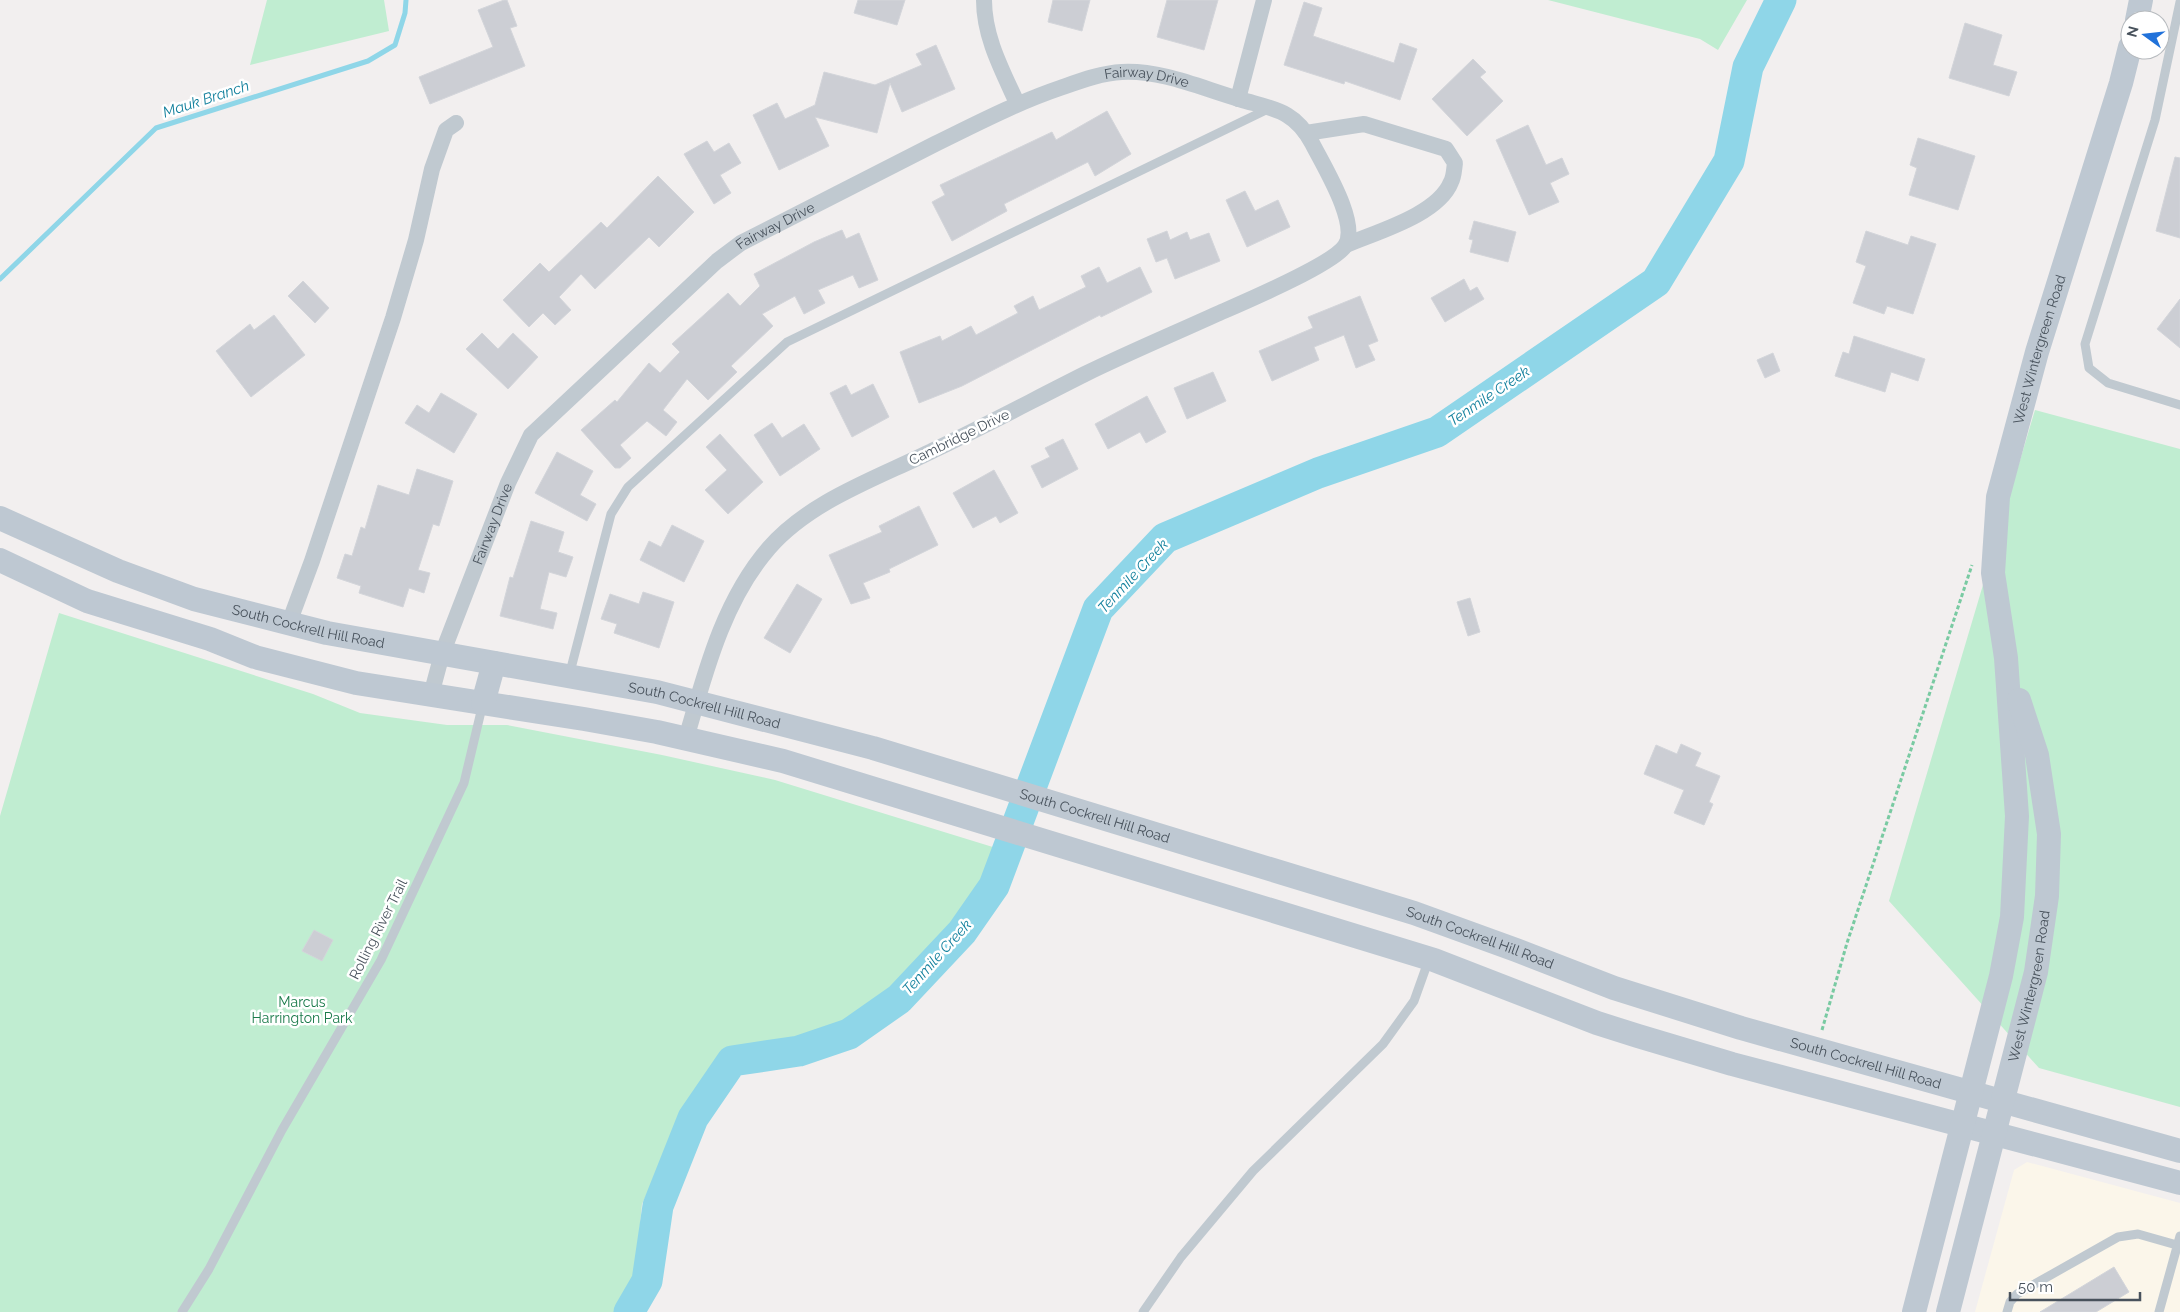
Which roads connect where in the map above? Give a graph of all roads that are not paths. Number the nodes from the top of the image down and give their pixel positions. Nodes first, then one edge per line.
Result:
1 (984, 0) edge
2 (1264, 0) edge
3 (2180, 2) edge
4 (2127, 60) edge
5 (1238, 99) junction
6 (1017, 103) junction
7 (1271, 107) junction
8 (456, 123) dead end
9 (1306, 133) junction
10 (1346, 245) junction
11 (2180, 405) edge
12 (0, 518) edge
13 (0, 560) edge
14 (289, 623) junction
15 (442, 654) junction
16 (2006, 658) junction
17 (494, 663) junction
18 (569, 677) junction
19 (431, 695) junction
20 (696, 702) junction
21 (483, 703) junction
22 (686, 739) junction
23 (1448, 925) junction
24 (1431, 960) junction
25 (1970, 1093) junction
26 (2003, 1102) junction
27 (1961, 1124) junction
28 (1995, 1133) junction
29 (2180, 1152) edge
30 (2180, 1183) edge
31 (2180, 1236) edge
32 (2179, 1246) edge
33 (182, 1312) edge
34 (1143, 1312) edge
35 (1914, 1312) edge
36 (1948, 1312) edge
37 (2007, 1312) edge
38 (2159, 1312) edge

1 - 6 street
2 - 5 street
3 - 11 lane
4 - 16 main road, West Wintergreen Road
5 - 6 street, Fairway Drive
5 - 7 street
6 - 15 street, Fairway Drive
7 - 9 street
7 - 18 lane
8 - 14 street
9 - 10 street
9 - 10 street, Cambridge Drive
10 - 20 street, Cambridge Drive
12 - 14 main road, South Cockrell Hill Road
13 - 19 main road
14 - 15 main road, South Cockrell Hill Road
15 - 17 main road, South Cockrell Hill Road
15 - 19 street, Fairway Drive
16 - 25 main road, West Wintergreen Road
16 - 26 main road, West Wintergreen Road
17 - 18 main road, South Cockrell Hill Road
17 - 21 main road
18 - 20 main road, South Cockrell Hill Road
19 - 21 main road
20 - 22 street, Cambridge Drive
20 - 23 main road, South Cockrell Hill Road
21 - 22 main road
21 - 33 lane, Rolling River Trail
22 - 24 main road
23 - 24 main road
23 - 25 main road, South Cockrell Hill Road
24 - 27 main road
24 - 34 lane
25 - 26 main road, South Cockrell Hill Road
25 - 27 main road, West Wintergreen Road
26 - 28 main road, West Wintergreen Road
26 - 29 main road, South Cockrell Hill Road
27 - 28 main road
27 - 35 main road, West Wintergreen Road
28 - 30 main road
28 - 36 main road, West Wintergreen Road
31 - 32 lane
32 - 37 lane
32 - 38 lane

